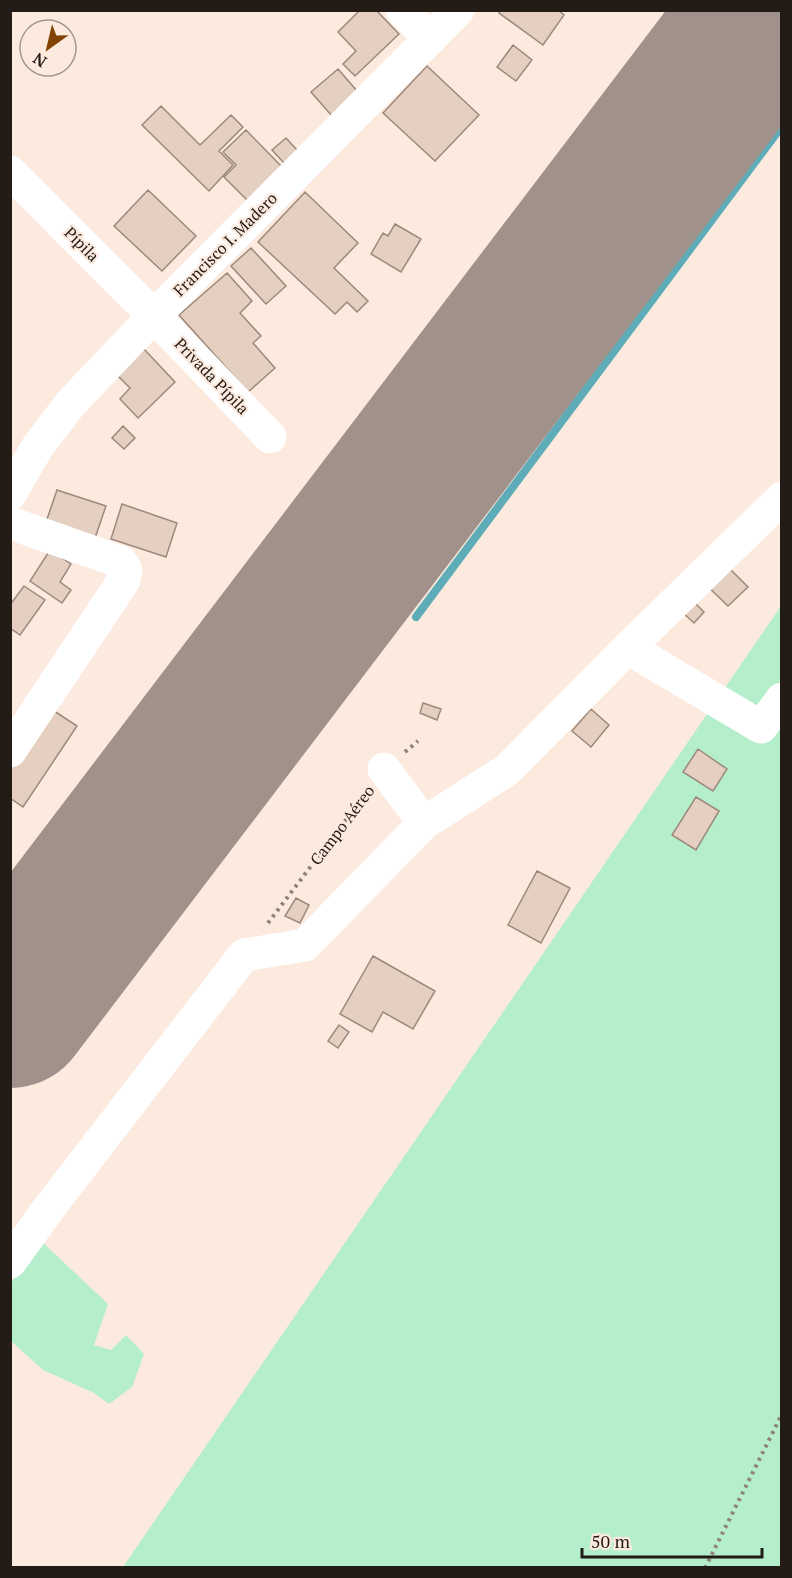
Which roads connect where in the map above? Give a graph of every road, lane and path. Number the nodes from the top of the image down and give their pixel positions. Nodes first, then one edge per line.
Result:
1 (402, 10) edge
2 (458, 10) edge
3 (430, 39) junction
4 (10, 172) edge
5 (154, 316) junction
6 (270, 437) dead end
7 (24, 444) edge
8 (10, 494) edge
9 (782, 498) edge
10 (10, 523) edge
11 (628, 648) junction
12 (782, 699) edge
13 (10, 751) edge
14 (384, 770) joint
15 (424, 823) junction
16 (244, 955) junction
17 (10, 1262) edge
18 (782, 1414) edge
19 (705, 1568) edge

1 - 3 street
2 - 3 street, Francisco I. Madero
3 - 5 street, Francisco I. Madero
4 - 5 street, Pípila
5 - 6 street, Privada Pípila
5 - 7 street, Francisco I. Madero
7 - 8 street, Francisco I. Madero
9 - 11 street
10 - 13 street
11 - 12 street
11 - 15 street
14 - 15 street, Campo Aéreo
14 - 16 path, Campo Aéreo
15 - 16 street
16 - 17 street
18 - 19 path

